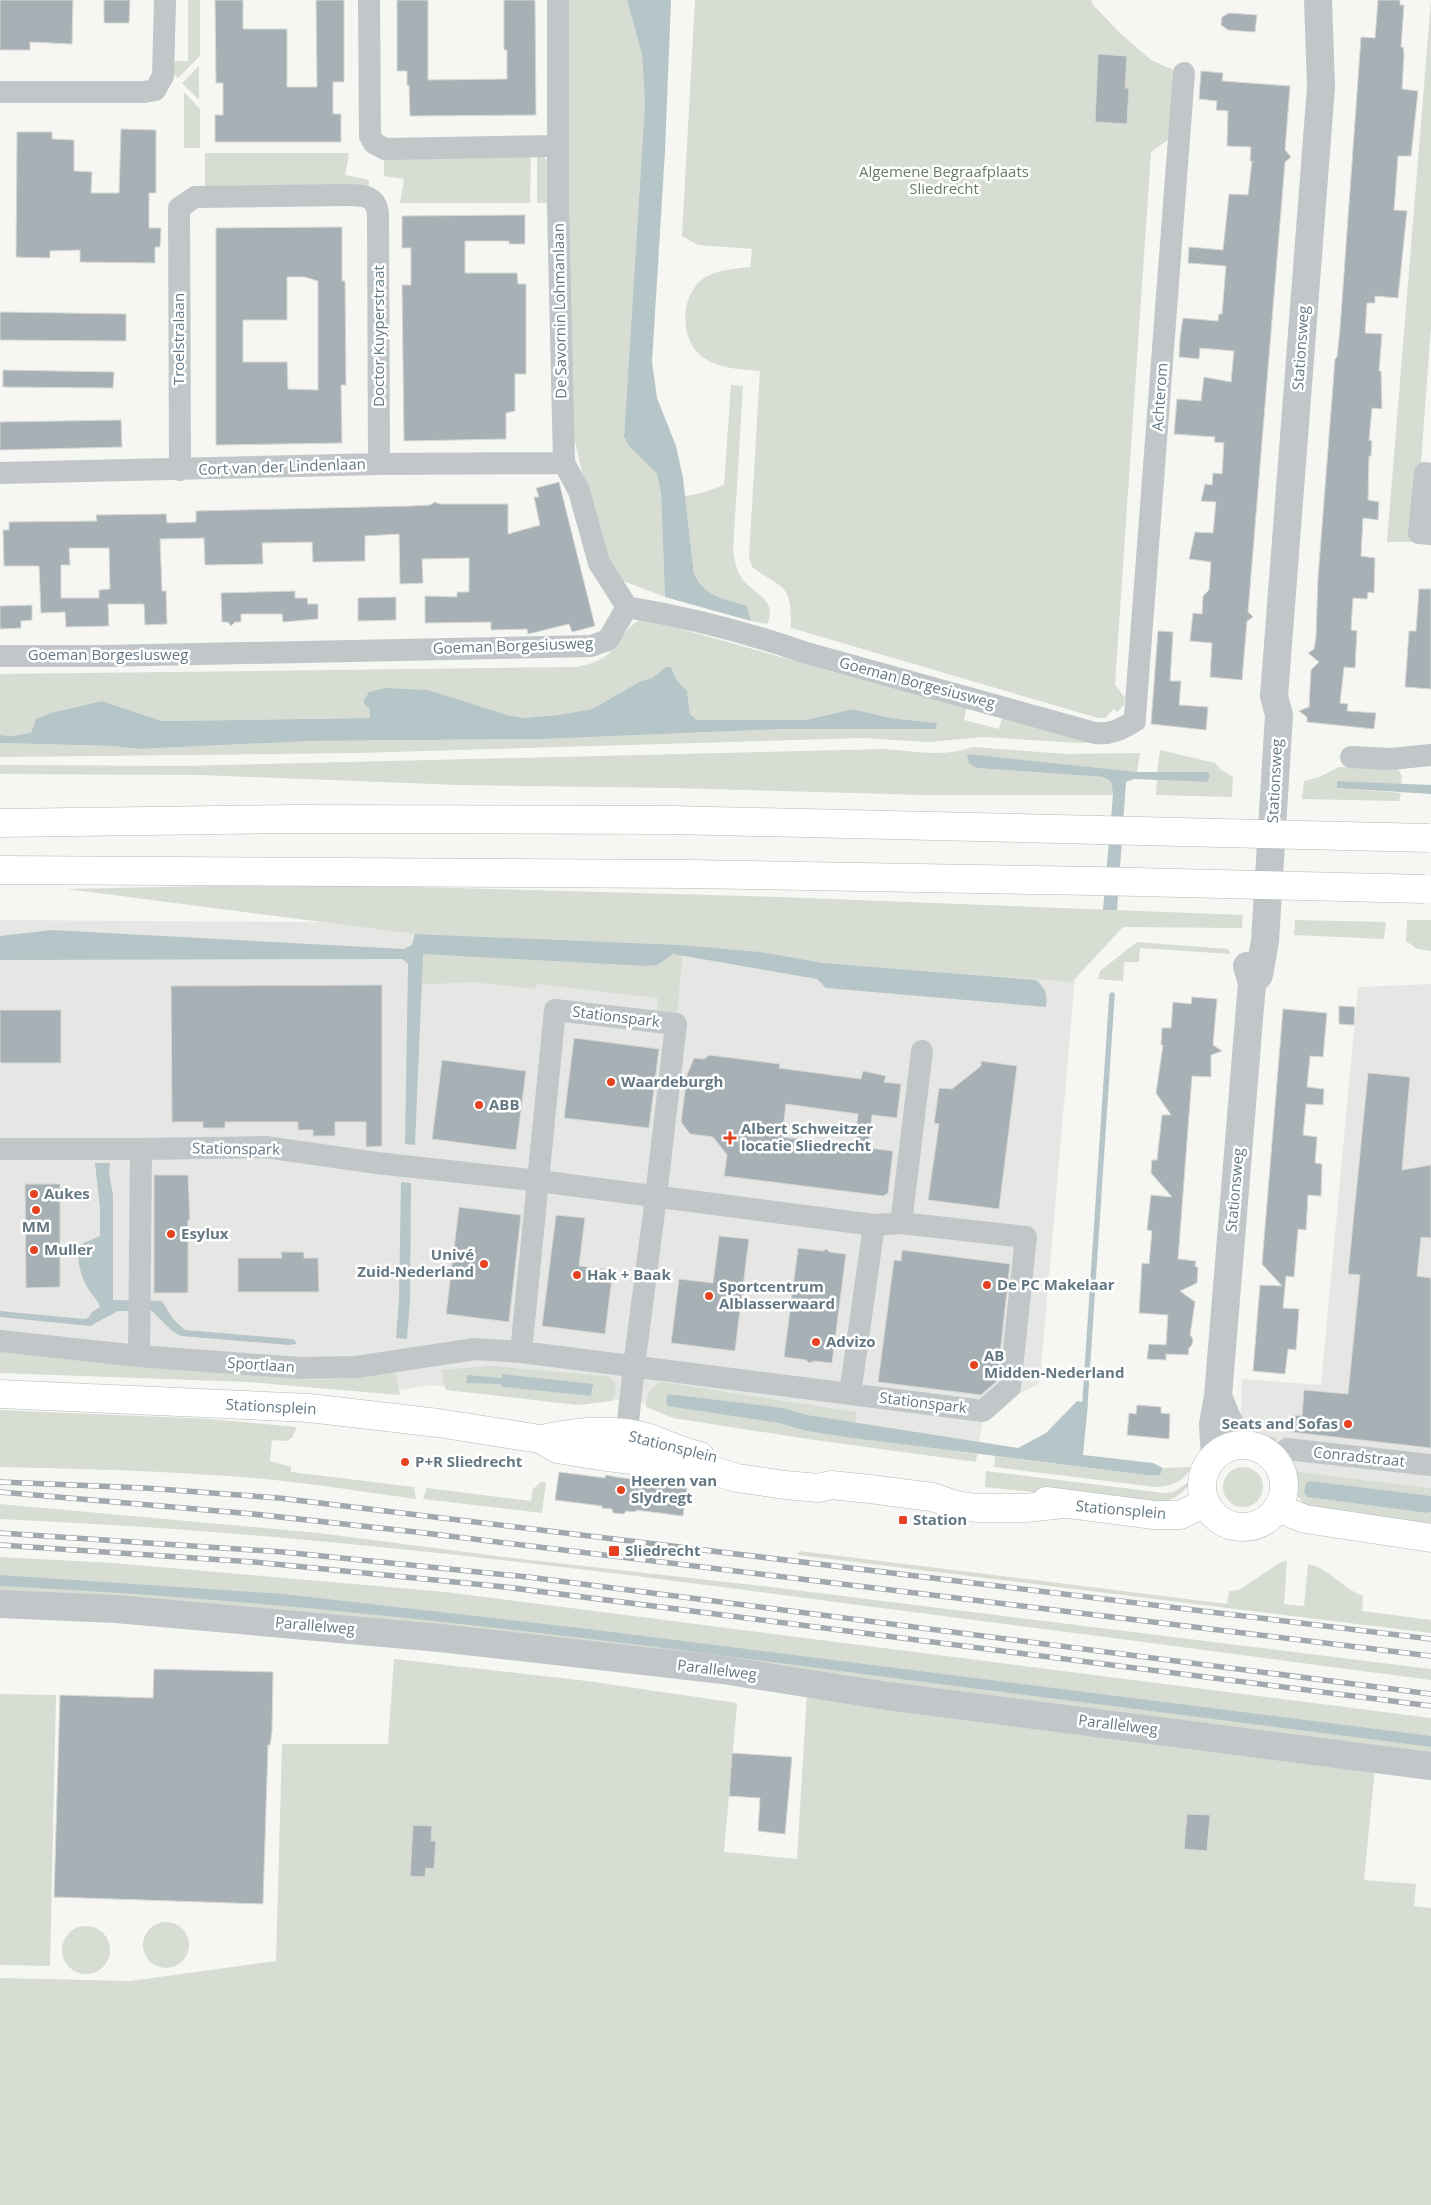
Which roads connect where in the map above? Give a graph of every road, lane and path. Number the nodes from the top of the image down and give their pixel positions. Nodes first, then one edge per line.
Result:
1 (165, 0) edge
2 (369, 0) edge
3 (558, 0) edge
4 (1318, 0) edge
5 (1184, 73) dead end
6 (0, 92) edge
7 (558, 146) junction
8 (179, 208) joint
9 (564, 463) junction
10 (379, 464) junction
11 (180, 470) junction
12 (0, 473) edge
13 (1431, 474) edge
14 (1431, 534) edge
15 (627, 607) junction
16 (0, 656) edge
17 (1135, 721) joint
18 (1431, 755) edge
19 (1351, 757) dead end
20 (0, 824) edge
21 (1430, 838) edge
22 (0, 870) edge
23 (1428, 889) edge
24 (922, 1051) dead end
25 (0, 1149) edge
26 (141, 1149) junction
27 (539, 1181) junction
28 (656, 1197) junction
29 (901, 1223) junction
30 (874, 1225) junction
31 (0, 1341) edge
32 (521, 1352) junction
33 (139, 1356) junction
34 (634, 1366) junction
35 (0, 1394) edge
36 (850, 1394) junction
37 (1218, 1396) junction
38 (1242, 1445) junction
39 (626, 1446) junction
40 (1286, 1449) dead end
41 (1215, 1457) junction
42 (1431, 1465) edge
43 (1206, 1503) junction
44 (1278, 1508) junction
45 (1431, 1538) edge
46 (0, 1604) edge
47 (1431, 1766) edge

1 - 6 street
2 - 7 street
3 - 7 street, De Savornin Lohmanlaan
4 - 37 street, Stationsweg
5 - 17 street, Achterom
7 - 9 street, De Savornin Lohmanlaan
8 - 10 street, Doctor Kuyperstraat
8 - 11 street, Troelstralaan
9 - 10 street, Cort van der Lindenlaan
9 - 15 street, De Savornin Lohmanlaan
10 - 11 street, Cort van der Lindenlaan
11 - 12 street, Cort van der Lindenlaan
13 - 14 street
15 - 16 street, Goeman Borgesiusweg
15 - 17 street, Goeman Borgesiusweg
18 - 19 street
20 - 21 main road, bridge
22 - 23 main road, bridge
24 - 29 street
25 - 26 street, Stationspark
26 - 27 street, Stationspark
26 - 33 street
27 - 28 street, Stationspark
27 - 28 street, Stationspark
27 - 32 street, Stationspark
28 - 30 street, Stationspark
28 - 34 street, Stationspark
29 - 30 street, Stationspark
29 - 36 street, Stationspark
30 - 36 street
31 - 33 street, Sportlaan
32 - 33 street, Sportlaan
32 - 34 street, Stationspark
34 - 36 street, Stationspark
34 - 39 street, Stationspark
35 - 39 main road, Stationsplein
37 - 38 street, Stationsweg
37 - 41 street, Stationsweg
38 - 41 main road
38 - 44 main road
39 - 43 main road, Stationsplein
40 - 42 street, Conradstraat
41 - 43 main road
43 - 44 main road
44 - 45 main road
46 - 47 street, Parallelweg

